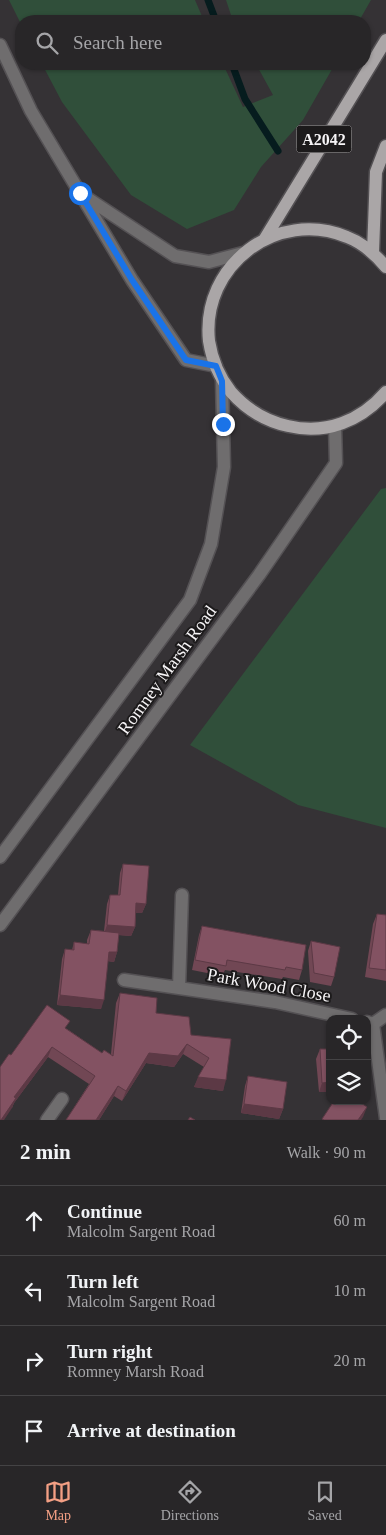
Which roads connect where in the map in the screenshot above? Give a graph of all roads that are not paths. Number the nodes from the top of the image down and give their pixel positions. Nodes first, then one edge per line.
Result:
1 (386, 40) edge
2 (0, 44) edge
3 (371, 65) edge
4 (368, 70) edge
5 (386, 146) edge
6 (80, 193) junction
7 (264, 240) junction
8 (373, 252) junction
9 (243, 253) junction
10 (386, 267) edge
11 (216, 366) junction
12 (222, 381) junction
13 (386, 392) edge
14 (380, 403) edge
15 (335, 426) junction
16 (0, 858) edge
17 (182, 895) dead end
18 (0, 925) edge
19 (124, 980) dead end
20 (179, 988) junction
21 (334, 1015) edge
22 (386, 1015) edge
23 (371, 1022) edge
24 (371, 1029) edge
25 (62, 1098) dead end
26 (386, 1118) edge
27 (47, 1120) edge

1 - 3 main road, A2042
2 - 6 street
4 - 7 main road, A2042
5 - 8 main road
6 - 9 street
6 - 11 street
7 - 8 main road
7 - 9 main road
8 - 10 main road
9 - 11 main road
11 - 12 main road
12 - 15 main road
12 - 16 street, Romney Marsh Road
13 - 14 main road
14 - 15 main road
15 - 18 street, Romney Marsh Road
17 - 20 street, Park Wood Close
19 - 20 street, Park Wood Close
20 - 21 street, Park Wood Close
22 - 23 street
24 - 26 street
25 - 27 street

